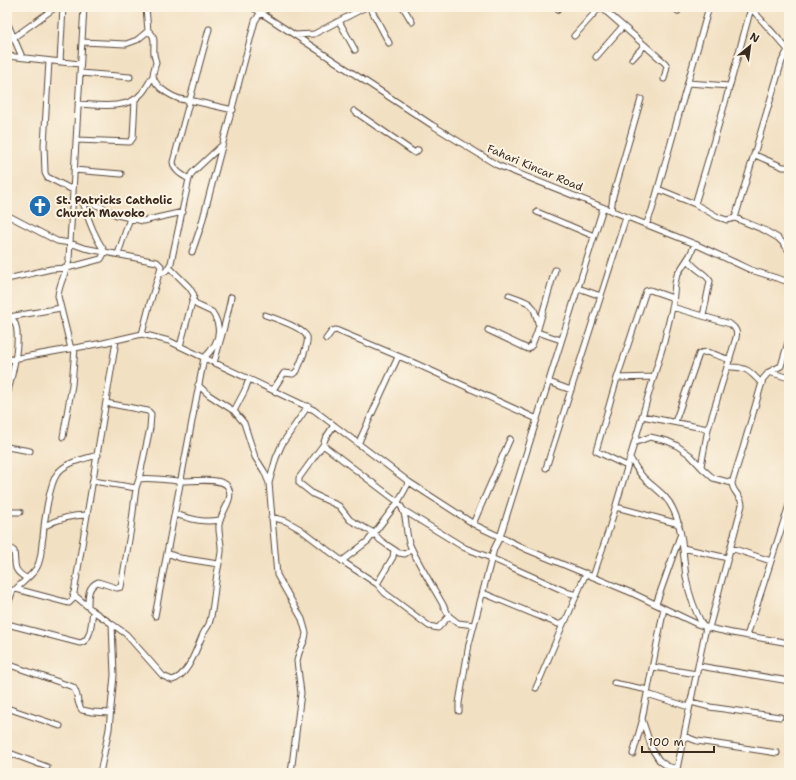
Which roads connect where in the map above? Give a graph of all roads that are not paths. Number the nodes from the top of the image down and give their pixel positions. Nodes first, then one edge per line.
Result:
1 (56, 7) edge
2 (63, 7) edge
3 (84, 7) edge
4 (146, 7) edge
5 (252, 7) edge
6 (271, 7) edge
7 (370, 7) edge
8 (403, 7) edge
9 (600, 7) edge
10 (673, 7) edge
11 (709, 7) edge
12 (364, 8) edge
13 (750, 8) edge
14 (678, 11) dead end
15 (261, 12) junction
16 (339, 21) junction
17 (7, 22) edge
18 (412, 22) dead end
19 (623, 26) junction
20 (209, 29) dead end
21 (148, 31) junction
22 (294, 35) junction
23 (574, 36) dead end
24 (13, 38) junction
25 (82, 42) junction
26 (389, 43) dead end
27 (645, 45) junction
28 (355, 50) dead end
29 (788, 50) edge
30 (7, 56) edge
31 (596, 57) dead end
32 (22, 58) junction
33 (632, 59) dead end
34 (49, 60) junction
35 (60, 62) junction
36 (80, 64) junction
37 (80, 74) junction
38 (153, 76) junction
39 (130, 77) dead end
40 (664, 79) dead end
41 (688, 83) junction
42 (729, 86) junction
43 (641, 99) dead end
44 (135, 100) junction
45 (190, 100) junction
46 (78, 104) junction
47 (233, 110) junction
48 (354, 111) dead end
49 (76, 140) junction
50 (222, 146) junction
51 (418, 150) dead end
52 (755, 155) junction
53 (789, 167) edge
54 (74, 170) junction
55 (121, 174) dead end
56 (189, 179) junction
57 (658, 189) junction
58 (73, 190) junction
59 (73, 199) junction
60 (83, 202) junction
61 (695, 204) junction
62 (603, 208) junction
63 (611, 211) junction
64 (182, 212) junction
65 (537, 212) dead end
66 (7, 215) edge
67 (626, 217) junction
68 (130, 218) junction
69 (735, 218) junction
70 (646, 225) junction
71 (594, 236) junction
72 (70, 243) junction
73 (694, 244) junction
74 (789, 251) edge
75 (105, 252) junction
76 (192, 252) dead end
77 (118, 254) junction
78 (688, 259) junction
79 (169, 267) junction
80 (67, 268) junction
81 (555, 270) dead end
82 (160, 274) junction
83 (7, 279) edge
84 (789, 282) edge
85 (578, 288) junction
86 (509, 295) dead end
87 (601, 296) junction
88 (231, 297) dead end
89 (673, 298) junction
90 (193, 300) junction
91 (672, 307) junction
92 (61, 308) junction
93 (265, 315) dead end
94 (703, 316) junction
95 (8, 317) edge
96 (538, 324) junction
97 (488, 330) dead end
98 (537, 332) junction
99 (142, 334) junction
100 (326, 339) dead end
101 (789, 339) edge
102 (561, 340) junction
103 (116, 341) junction
104 (180, 346) junction
105 (73, 349) junction
106 (398, 357) junction
107 (204, 358) junction
108 (14, 359) junction
109 (730, 359) junction
110 (7, 360) edge
111 (214, 363) junction
112 (727, 368) junction
113 (769, 372) junction
114 (654, 377) junction
115 (617, 378) junction
116 (789, 378) edge
117 (249, 379) junction
118 (549, 382) junction
119 (762, 384) junction
120 (198, 385) junction
121 (273, 390) junction
122 (571, 390) junction
123 (7, 396) edge
124 (106, 403) junction
125 (308, 406) junction
126 (234, 410) junction
127 (642, 416) junction
128 (537, 419) junction
129 (675, 422) junction
130 (334, 425) junction
131 (708, 428) junction
132 (63, 437) dead end
133 (510, 439) dead end
134 (634, 443) junction
135 (358, 444) junction
136 (323, 445) junction
137 (7, 447) edge
138 (30, 450) dead end
139 (98, 455) junction
140 (630, 458) junction
141 (627, 466) junction
142 (700, 466) junction
143 (546, 468) dead end
144 (139, 479) junction
145 (93, 481) junction
146 (181, 481) junction
147 (409, 482) junction
148 (268, 483) junction
149 (732, 483) junction
150 (136, 488) junction
151 (398, 502) junction
152 (789, 505) edge
153 (615, 508) junction
154 (403, 510) junction
155 (7, 512) edge
156 (20, 512) dead end
157 (175, 514) junction
158 (87, 515) junction
159 (272, 517) junction
160 (220, 520) junction
161 (473, 524) junction
162 (679, 524) junction
163 (44, 526) junction
164 (374, 533) junction
165 (681, 535) junction
166 (500, 537) junction
167 (7, 546) edge
168 (683, 548) junction
169 (731, 548) junction
170 (412, 549) junction
171 (394, 550) junction
172 (168, 553) junction
173 (491, 558) junction
174 (728, 558) junction
175 (342, 561) junction
176 (771, 561) junction
177 (218, 564) junction
178 (586, 573) junction
179 (593, 577) junction
180 (26, 578) junction
181 (377, 584) junction
182 (7, 586) edge
183 (13, 591) junction
184 (483, 592) junction
185 (73, 594) junction
186 (577, 595) junction
187 (656, 604) junction
188 (88, 606) junction
189 (7, 607) edge
190 (664, 608) junction
191 (93, 611) junction
192 (155, 616) dead end
193 (449, 616) junction
194 (564, 622) junction
195 (7, 624) edge
196 (112, 624) junction
197 (474, 625) junction
198 (706, 627) junction
199 (747, 636) junction
200 (789, 643) edge
201 (7, 664) edge
202 (699, 666) junction
203 (653, 667) junction
204 (697, 674) junction
205 (789, 681) edge
206 (614, 683) dead end
207 (536, 688) dead end
208 (648, 692) junction
209 (690, 704) junction
210 (7, 708) edge
211 (459, 712) dead end
212 (110, 713) junction
213 (780, 717) dead end
214 (642, 719) junction
215 (60, 726) dead end
216 (684, 736) junction
217 (7, 752) edge
218 (777, 753) dead end
219 (633, 754) dead end
220 (47, 768) dead end
221 (678, 772) edge
222 (100, 773) edge
223 (291, 773) edge

1 - 24 street
2 - 35 street
3 - 25 street
4 - 21 street
5 - 15 street, Fahari Kincar Road
6 - 15 street
7 - 26 street
8 - 18 street
9 - 19 street
9 - 23 street
10 - 14 street
11 - 41 street
12 - 16 street
13 - 29 street
13 - 42 street
15 - 22 street, Fahari Kincar Road
15 - 47 street
16 - 22 street
16 - 28 street
17 - 24 street
19 - 27 street
19 - 31 street
20 - 45 street
21 - 25 street
21 - 38 street
22 - 62 street, Fahari Kincar Road
24 - 32 street
25 - 36 street
27 - 33 street
27 - 40 street
29 - 52 street
30 - 32 street
32 - 34 street
34 - 35 street
34 - 58 street
35 - 36 street
36 - 37 street
37 - 39 street
37 - 46 street
38 - 44 street
38 - 45 street
41 - 42 street
41 - 57 street
42 - 61 street
43 - 63 street
44 - 46 street
44 - 49 street
45 - 47 street
45 - 56 street
46 - 49 street
47 - 50 street
48 - 51 street
49 - 54 street
50 - 56 street
50 - 76 street
52 - 53 street
52 - 69 street
54 - 55 street
54 - 58 street
56 - 64 street
57 - 61 street
57 - 70 street
58 - 59 street
59 - 60 street
59 - 72 street
60 - 68 street
60 - 75 street
61 - 69 street
62 - 63 street, Fahari Kincar Road
62 - 71 street
63 - 67 street, Fahari Kincar Road
64 - 68 street
64 - 79 street
65 - 71 street
66 - 72 street
67 - 70 street, Fahari Kincar Road
67 - 87 street
68 - 77 street
69 - 74 street
70 - 73 street, Fahari Kincar Road
71 - 85 street
72 - 75 street
72 - 80 street
73 - 78 street
73 - 84 street, Fahari Kincar Road
75 - 77 street
75 - 80 street
77 - 82 street
78 - 89 street
78 - 94 street
79 - 82 street
79 - 90 street
80 - 83 street
80 - 92 street
81 - 96 street
82 - 99 street
85 - 87 street
85 - 102 street
86 - 96 street
87 - 122 street
88 - 111 street
89 - 91 street
89 - 115 street
90 - 104 street
90 - 107 street
91 - 94 street
91 - 114 street
92 - 95 street
92 - 105 street
93 - 121 street
94 - 109 street
95 - 108 street
96 - 98 street
97 - 98 street
98 - 102 street
99 - 103 street
99 - 104 street
100 - 106 street
101 - 113 street
102 - 118 street
103 - 105 street
103 - 124 street
104 - 107 street
105 - 108 street
105 - 132 street
106 - 128 street
106 - 135 street
107 - 111 street
107 - 120 street
108 - 110 street
108 - 123 street
109 - 112 street
109 - 129 street
111 - 117 street
112 - 119 street
112 - 131 street
113 - 116 street
113 - 119 street
114 - 115 street
114 - 127 street
115 - 141 street
117 - 121 street
117 - 126 street
118 - 122 street
118 - 128 street
119 - 149 street
120 - 126 street
120 - 146 street
121 - 125 street
122 - 143 street
124 - 139 street
124 - 144 street
125 - 130 street
125 - 148 street
126 - 148 street
127 - 129 street
127 - 134 street
128 - 166 street
129 - 131 street
130 - 135 street
130 - 136 street
131 - 142 street
133 - 161 street
134 - 140 street
134 - 142 street
135 - 147 street
136 - 151 street
136 - 164 street
137 - 138 street
139 - 145 street
139 - 163 street
140 - 141 street
140 - 162 street
141 - 153 street
142 - 149 street
144 - 146 street
144 - 150 street
145 - 150 street
145 - 158 street
146 - 157 street
146 - 160 street
147 - 151 street
147 - 161 street
148 - 159 street
149 - 169 street
150 - 188 street
151 - 154 street
151 - 164 street
152 - 176 street
153 - 162 street
153 - 179 street
154 - 170 street
154 - 173 street
155 - 156 street
157 - 160 street
157 - 172 street
158 - 163 street
158 - 185 street
159 - 175 street
159 - 223 street
160 - 177 street
161 - 166 street
162 - 165 street
163 - 180 street
164 - 171 street
164 - 175 street
165 - 168 street
165 - 187 street
166 - 173 street
166 - 178 street
167 - 180 street
168 - 174 street
168 - 198 street
169 - 174 street
169 - 176 street
170 - 171 street
170 - 193 street
171 - 181 street
172 - 177 street
172 - 192 street
173 - 184 street
173 - 186 street
174 - 198 street
175 - 181 street
176 - 199 street
177 - 196 street
178 - 179 street
178 - 186 street
179 - 187 street
180 - 183 street
181 - 193 street
182 - 183 street
183 - 185 street
183 - 189 street
184 - 194 street
184 - 197 street
185 - 188 street
186 - 194 street
187 - 190 street
188 - 191 street
190 - 198 street
190 - 203 street
191 - 195 street
191 - 196 street
193 - 197 street
194 - 207 street
196 - 212 street
197 - 211 street
198 - 199 street
198 - 202 street
199 - 200 street
201 - 212 street
202 - 204 street
202 - 205 street
203 - 204 street
203 - 208 street
204 - 209 street
206 - 208 street
208 - 209 street
208 - 214 street
209 - 213 street
209 - 216 street
210 - 215 street
212 - 222 street
214 - 219 street
214 - 221 street
216 - 218 street
216 - 221 street
217 - 220 street

